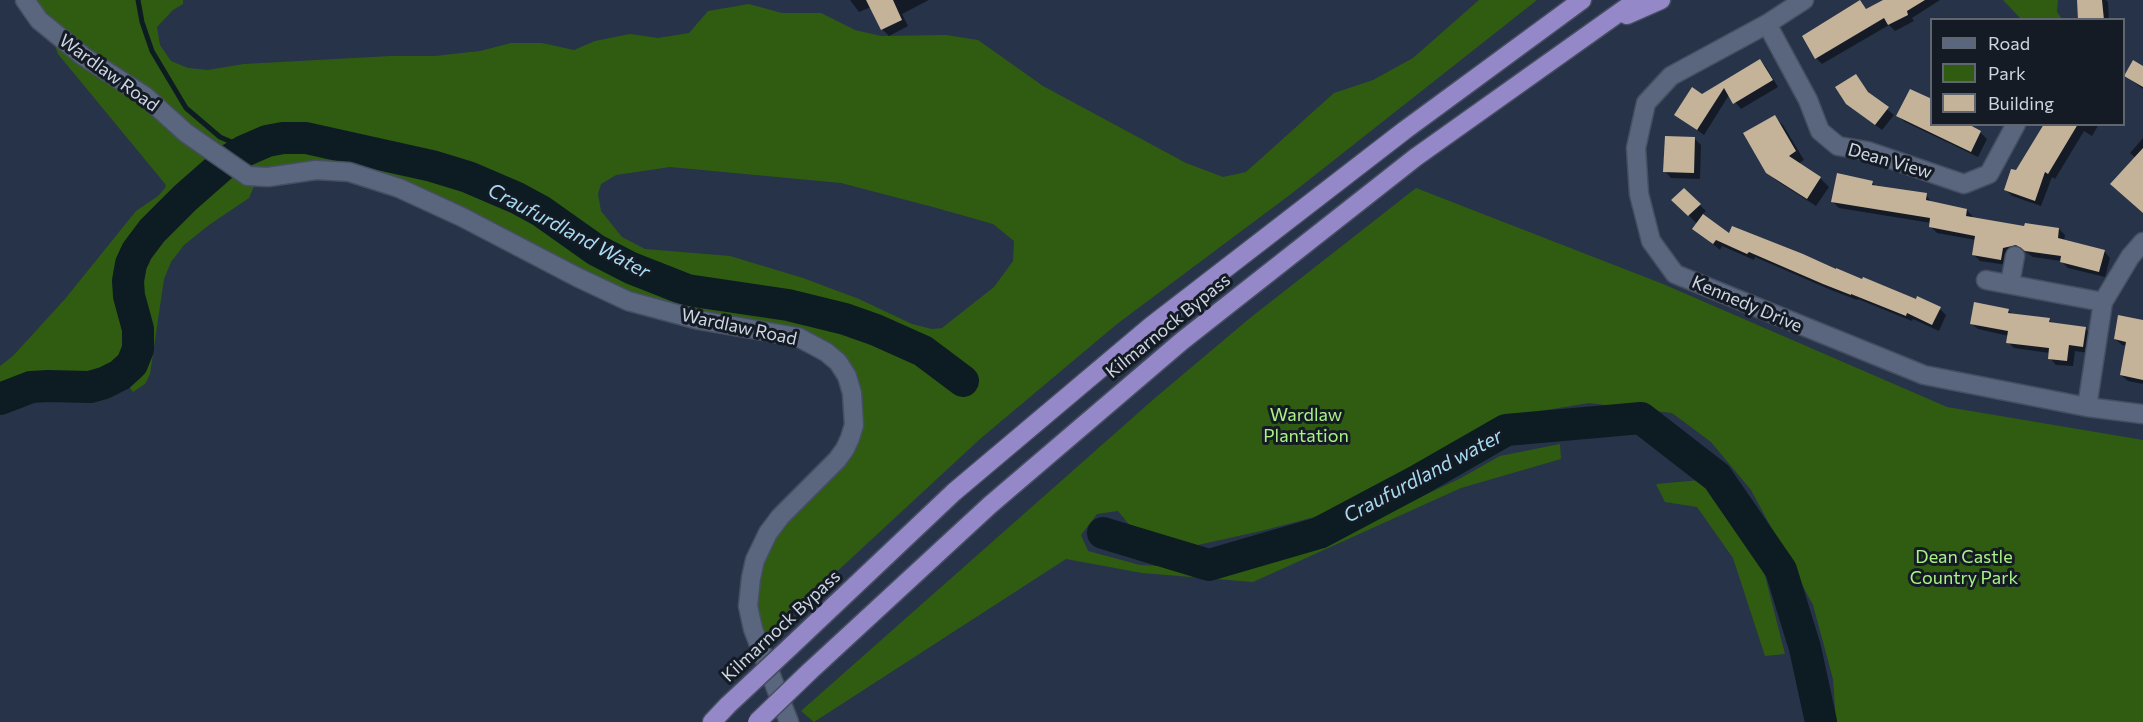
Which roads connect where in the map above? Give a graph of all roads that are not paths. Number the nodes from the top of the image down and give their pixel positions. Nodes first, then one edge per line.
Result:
1 (25, 0) edge
2 (1563, 0) edge
3 (1582, 0) edge
4 (1637, 0) edge
5 (1661, 0) edge
6 (1804, 0) edge
7 (1767, 24) junction
8 (1600, 26) junction
9 (1532, 36) junction
10 (2015, 126) edge
11 (2143, 242) edge
12 (2015, 256) dead end
13 (1986, 280) dead end
14 (2010, 284) junction
15 (2103, 302) junction
16 (2087, 406) junction
17 (2143, 414) edge
18 (712, 722) edge
19 (757, 722) edge
20 (789, 722) edge

1 - 20 street, Wardlaw Road
2 - 9 highway
3 - 9 highway, Kilmarnock Bypass
4 - 8 highway, Kilmarnock Bypass
5 - 8 highway
6 - 7 street, Kennedy Drive
7 - 10 street, Dean View
7 - 16 street, Kennedy Drive
8 - 19 highway, Kilmarnock Bypass, bridge
9 - 18 highway, Kilmarnock Bypass, bridge
11 - 15 street
12 - 14 street
13 - 14 street
14 - 15 street
15 - 16 street
16 - 17 street, Kennedy Drive

